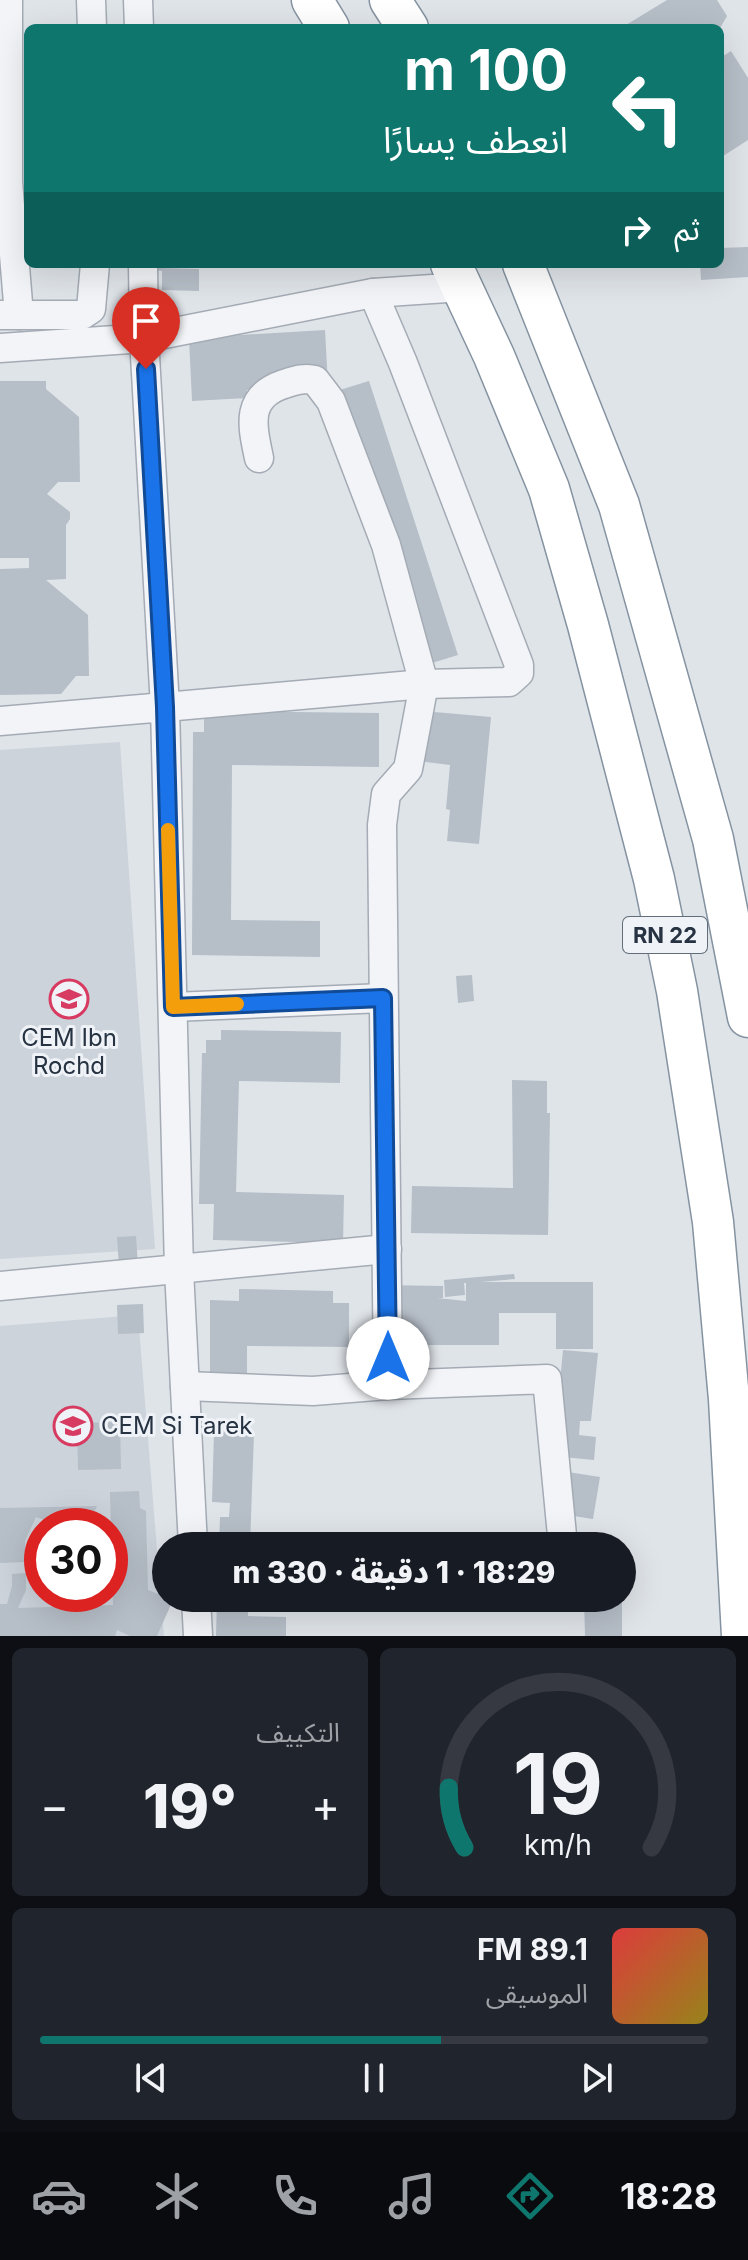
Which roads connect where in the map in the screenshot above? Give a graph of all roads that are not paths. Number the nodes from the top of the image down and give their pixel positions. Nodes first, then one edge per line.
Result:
1 (8, 0) edge
2 (91, 0) edge
3 (138, 0) edge
4 (312, 0) edge
5 (390, 0) edge
6 (92, 24) edge
7 (139, 24) edge
8 (327, 24) edge
9 (405, 24) edge
10 (95, 268) edge
11 (143, 268) edge
12 (525, 268) edge
13 (456, 275) edge
14 (373, 293) junction
15 (9, 315) edge
16 (144, 338) junction
17 (0, 348) edge
18 (259, 458) dead end
19 (424, 684) junction
20 (165, 707) junction
21 (0, 721) edge
22 (383, 998) junction
23 (173, 1007) junction
24 (748, 1017) edge
25 (387, 1249) junction
26 (179, 1270) junction
27 (0, 1286) edge
28 (388, 1385) junction
29 (185, 1386) junction
30 (192, 1532) edge
31 (562, 1532) edge
32 (197, 1612) edge
33 (198, 1636) edge
34 (742, 1636) edge

1 - 15 street
2 - 6 street
3 - 7 street
4 - 8 highway
5 - 9 highway
10 - 15 street
11 - 16 street
12 - 24 highway, RN 22
13 - 14 street
13 - 34 highway, RN 22
14 - 16 street
14 - 19 street
16 - 17 street
16 - 20 street
18 - 19 street
19 - 20 street
19 - 22 street
20 - 21 street
20 - 23 street
22 - 23 street
22 - 25 street
23 - 26 street
25 - 26 street
25 - 28 street
26 - 27 street
26 - 29 street
28 - 29 street
28 - 31 street
29 - 30 street
32 - 33 street

